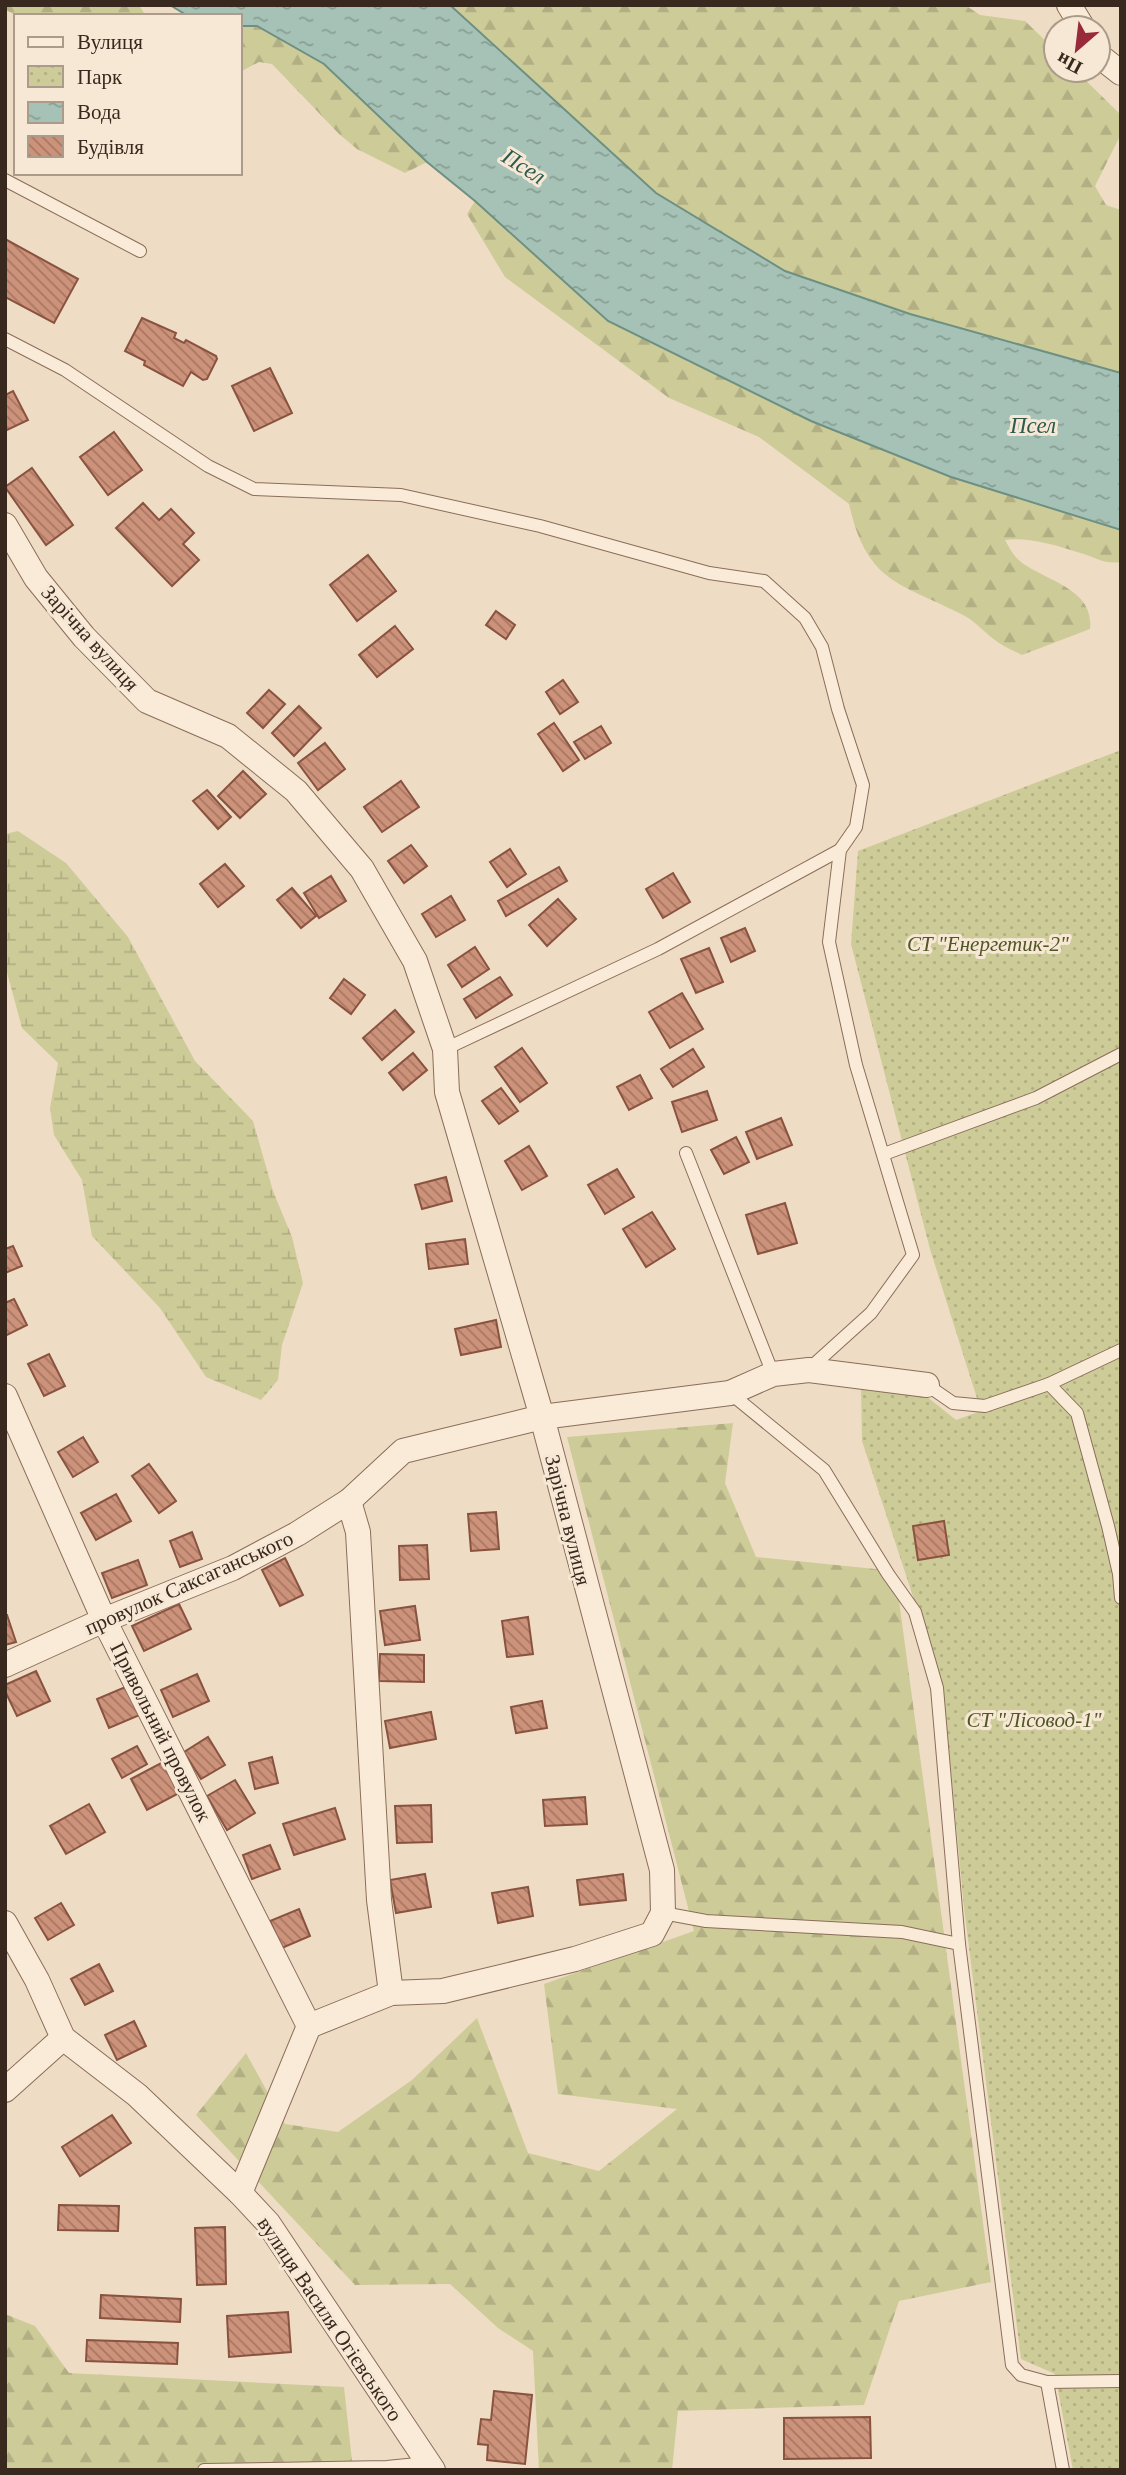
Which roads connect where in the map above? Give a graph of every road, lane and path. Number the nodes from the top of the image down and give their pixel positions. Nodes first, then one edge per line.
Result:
1 (5, 180) edge
2 (140, 251) dead end
3 (5, 339) edge
4 (5, 525) edge
5 (841, 850) junction
6 (445, 1049) junction
7 (1121, 1054) edge
8 (686, 1153) dead end
9 (884, 1154) junction
10 (1121, 1350) edge
11 (809, 1370) junction
12 (773, 1374) junction
13 (1049, 1384) junction
14 (927, 1385) joint
15 (730, 1393) junction
16 (5, 1396) edge
17 (542, 1417) junction
18 (349, 1501) junction
19 (1121, 1598) edge
20 (104, 1620) junction
21 (5, 1665) edge
22 (663, 1913) junction
23 (5, 1923) edge
24 (959, 1944) junction
25 (391, 1993) junction
26 (309, 2026) junction
27 (63, 2038) junction
28 (5, 2091) edge
29 (240, 2193) junction
30 (1121, 2381) edge
31 (1047, 2382) junction
32 (430, 2466) edge
33 (204, 2470) edge
34 (1063, 2470) edge

1 - 2 lane
3 - 5 lane
4 - 6 street, Зарічна вулиця
5 - 6 lane
5 - 9 lane
6 - 17 street, Зарічна вулиця
7 - 9 lane
8 - 12 lane
9 - 11 lane
10 - 13 lane
11 - 12 street, провулок Саксаганського
11 - 14 street, провулок Саксаганського
12 - 15 street, провулок Саксаганського
13 - 14 lane
13 - 19 lane
15 - 17 street, провулок Саксаганського
15 - 24 lane
16 - 20 street, Привольний провулок
17 - 18 street, провулок Саксаганського
17 - 22 street, Зарічна вулиця
18 - 20 street, провулок Саксаганського
18 - 25 street
20 - 21 street, провулок Саксаганського
20 - 26 street, Привольний провулок
22 - 24 lane
22 - 25 street
23 - 27 street, вулиця Василя Огієвського
24 - 31 lane
25 - 26 street
26 - 29 street
27 - 28 street
27 - 29 street, вулиця Василя Огієвського
29 - 32 street, вулиця Василя Огієвського
30 - 31 lane
31 - 34 lane
32 - 33 lane

